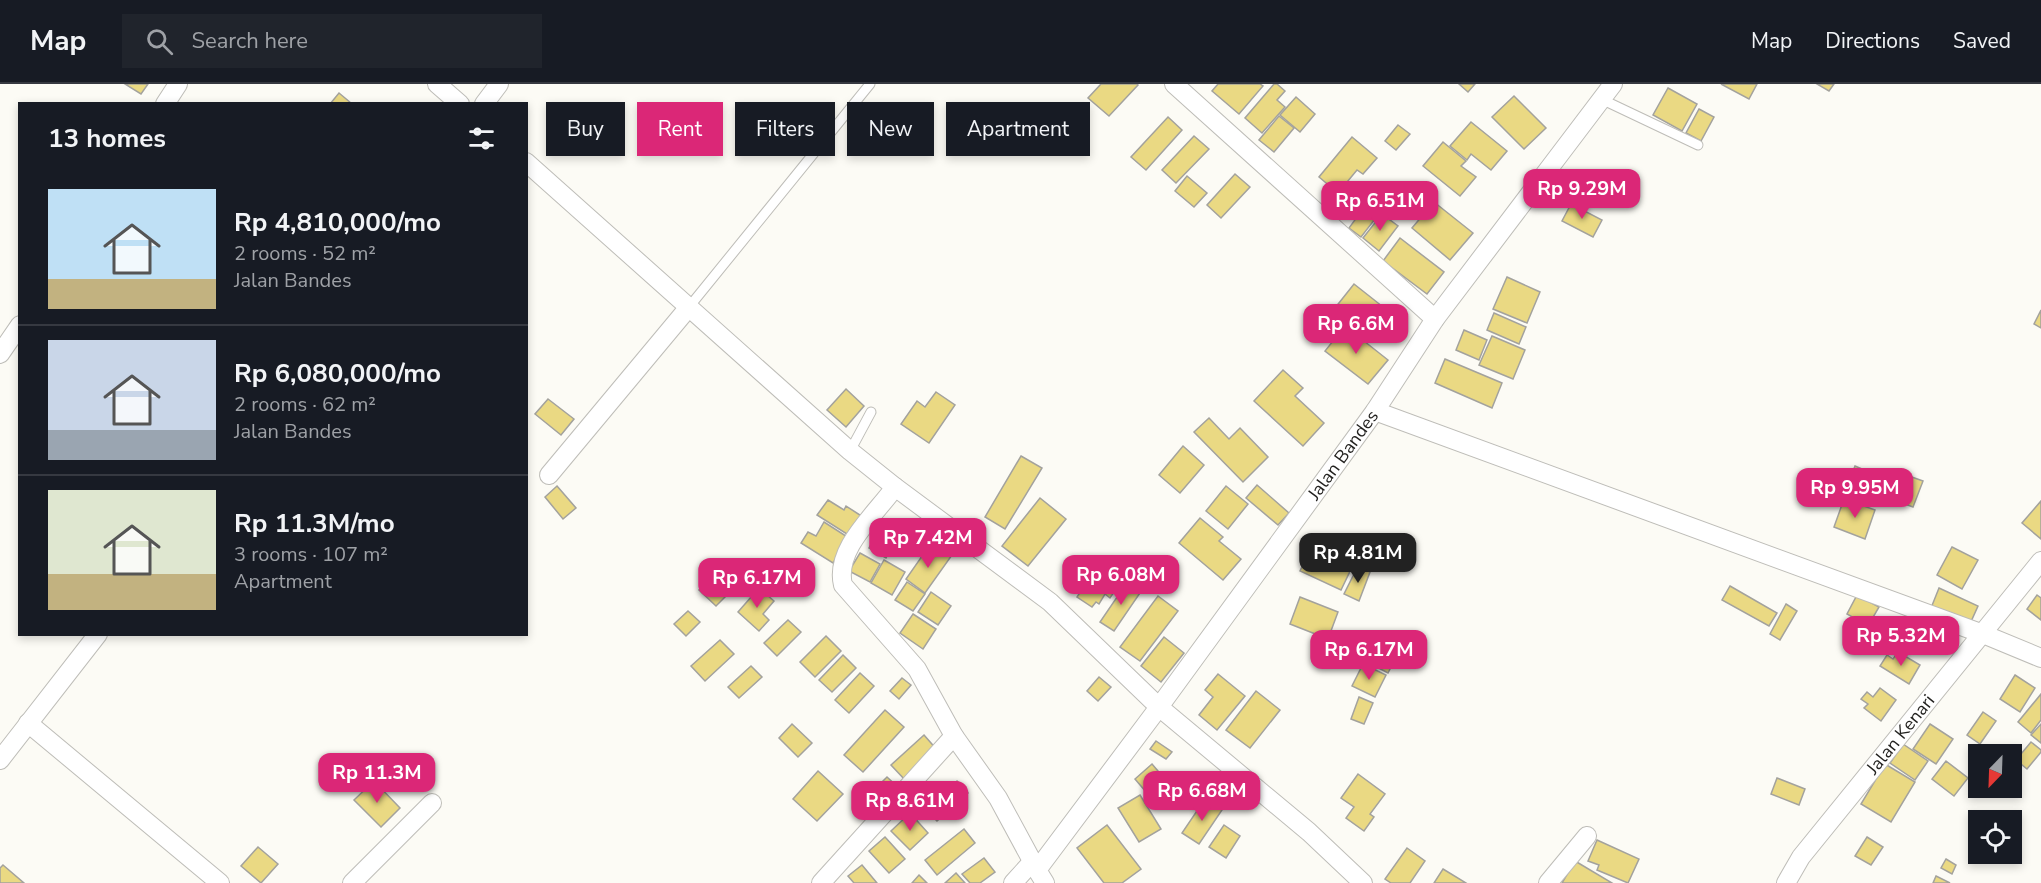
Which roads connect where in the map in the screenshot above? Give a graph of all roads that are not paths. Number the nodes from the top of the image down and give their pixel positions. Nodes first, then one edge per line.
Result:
1 (178, 84) edge
2 (437, 84) edge
3 (499, 84) edge
4 (870, 84) edge
5 (1174, 84) edge
6 (1613, 84) edge
7 (1601, 99) junction
8 (166, 102) edge
9 (458, 102) edge
10 (486, 102) edge
11 (1698, 146) dead end
12 (528, 164) edge
13 (689, 307) junction
14 (1435, 319) junction
15 (18, 328) edge
16 (0, 354) edge
17 (1376, 411) junction
18 (871, 412) dead end
19 (850, 451) junction
20 (549, 475) dead end
21 (895, 487) junction
22 (2041, 561) edge
23 (1983, 634) junction
24 (96, 636) edge
25 (2041, 658) edge
26 (1159, 707) junction
27 (28, 723) junction
28 (954, 736) junction
29 (0, 760) edge
30 (432, 803) dead end
31 (1587, 836) dead end
32 (1038, 871) edge
33 (220, 883) edge
34 (352, 883) edge
35 (821, 883) edge
36 (1013, 883) edge
37 (1363, 883) edge
38 (1548, 883) edge
39 (1786, 883) edge

1 - 8 street
2 - 9 street
3 - 10 street
4 - 13 lane
5 - 14 street
6 - 7 street, Jalan Bandes
7 - 11 lane
7 - 14 street, Jalan Bandes
12 - 13 street
13 - 19 street
13 - 20 street
14 - 17 street, Jalan Bandes
15 - 16 street
17 - 23 street
17 - 26 street, Jalan Bandes
18 - 19 lane
19 - 21 street
21 - 26 street
21 - 28 street
22 - 23 street, Jalan Kenari
23 - 25 street
23 - 39 street, Jalan Kenari
24 - 27 street
26 - 32 street, Jalan Bandes
26 - 37 street
27 - 29 street
27 - 33 street
28 - 32 street
28 - 35 street
30 - 34 street
31 - 38 street
32 - 36 street, Jalan Bandes

